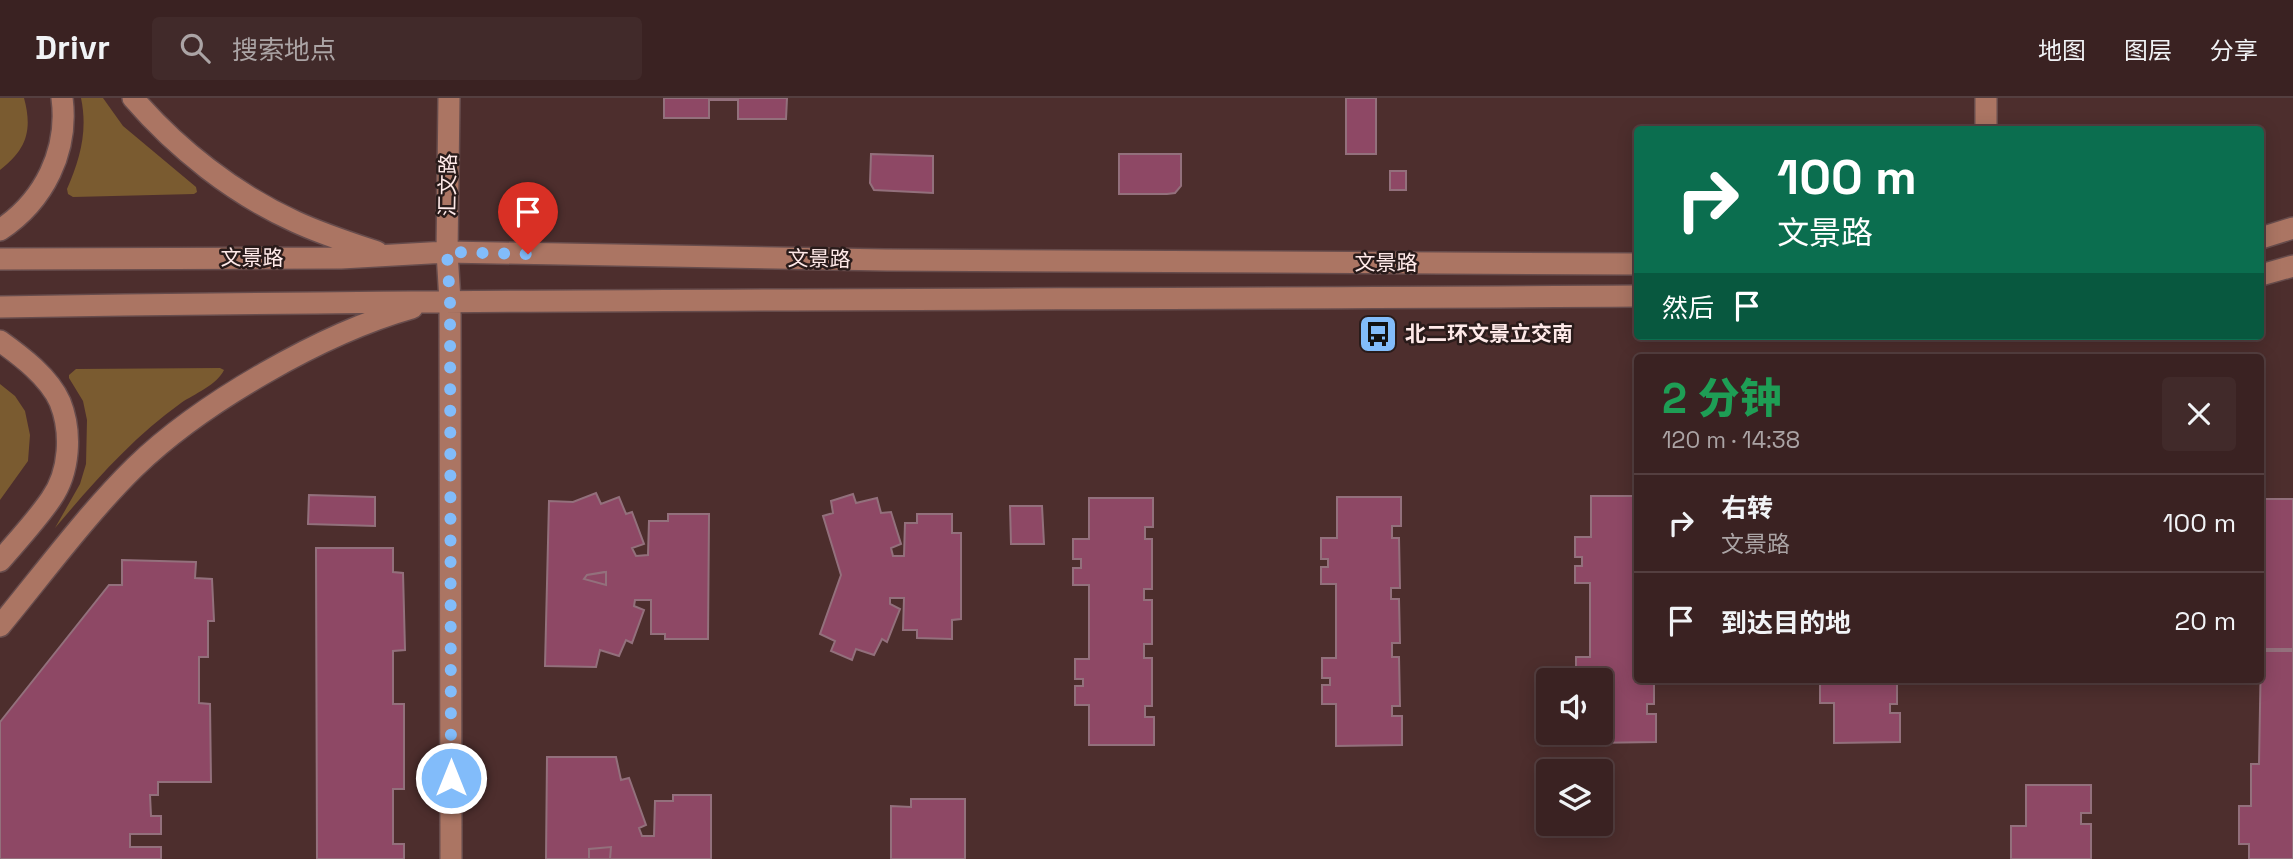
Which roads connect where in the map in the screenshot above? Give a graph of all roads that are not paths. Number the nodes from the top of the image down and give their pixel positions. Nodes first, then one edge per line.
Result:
1 (62, 98) edge
2 (133, 98) edge
3 (449, 98) edge
4 (1986, 98) edge
5 (1986, 126) edge
6 (2293, 228) edge
7 (0, 230) edge
8 (2264, 237) edge
9 (447, 252) junction
10 (385, 256) junction
11 (0, 259) edge
12 (1634, 264) edge
13 (2293, 266) edge
14 (2264, 274) edge
15 (1634, 296) edge
16 (444, 301) junction
17 (0, 307) edge
18 (0, 341) edge
19 (0, 561) edge
20 (0, 626) edge
21 (451, 859) edge

1 - 7 main road
2 - 10 main road
3 - 9 main road, 汇文路
4 - 5 main road
6 - 8 main road
9 - 10 main road, 文景路
9 - 12 main road, 文景路
9 - 16 main road, 汇文路
10 - 11 main road, 文景路
13 - 14 main road
15 - 16 main road, 文景路
16 - 17 main road, 文景路
16 - 20 main road
16 - 21 main road, 汇文路
18 - 19 main road

